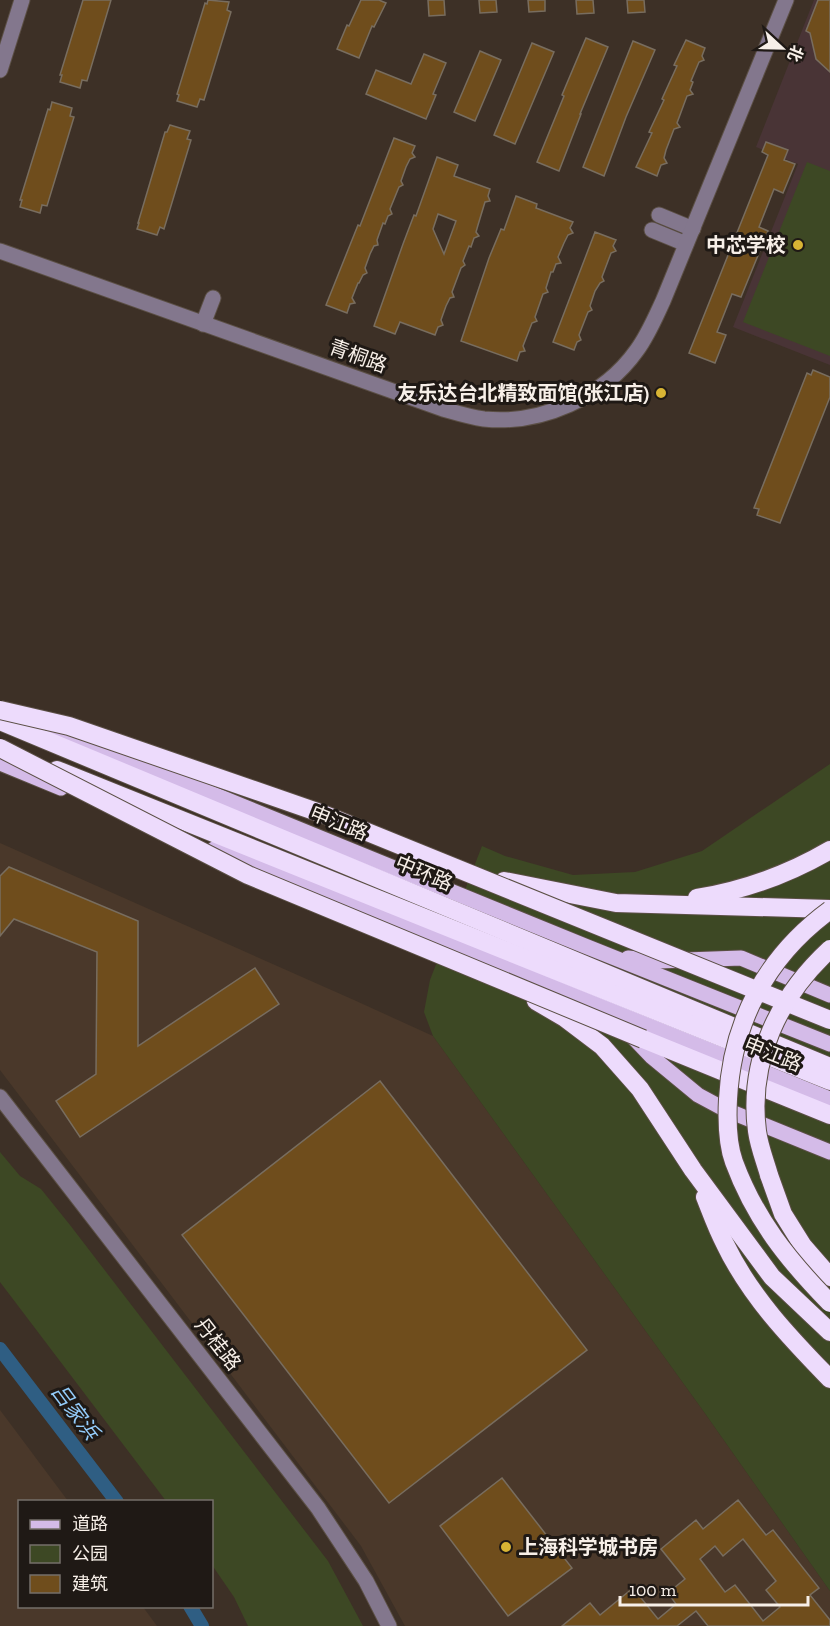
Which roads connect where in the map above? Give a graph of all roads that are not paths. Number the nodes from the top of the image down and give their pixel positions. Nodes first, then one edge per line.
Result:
1 (15, 0) edge
2 (22, 0) edge
3 (786, 0) edge
4 (0, 46) edge
5 (0, 70) edge
6 (659, 215) dead end
7 (693, 228) junction
8 (652, 230) dead end
9 (686, 244) junction
10 (0, 251) edge
11 (213, 298) dead end
12 (203, 324) junction
13 (0, 709) edge
14 (0, 721) edge
15 (0, 747) edge
16 (0, 763) edge
17 (830, 849) edge
18 (471, 873) junction
19 (655, 905) junction
20 (830, 910) edge
21 (585, 946) junction
22 (830, 949) edge
23 (508, 984) junction
24 (830, 995) edge
25 (604, 1008) junction
26 (830, 1020) edge
27 (830, 1044) edge
28 (830, 1067) edge
29 (830, 1081) edge
30 (0, 1097) edge
31 (830, 1099) edge
32 (0, 1108) edge
33 (830, 1115) edge
34 (830, 1152) edge
35 (693, 1170) junction
36 (830, 1277) edge
37 (830, 1303) edge
38 (830, 1332) edge
39 (830, 1378) edge
40 (381, 1626) edge
41 (389, 1626) edge

1 - 4 street
2 - 5 street
3 - 7 street, 青桐路
6 - 7 street
7 - 9 street, 青桐路
8 - 9 street
9 - 12 street, 青桐路
10 - 12 street, 青桐路
11 - 12 street
13 - 18 highway, bridge
13 - 21 main road, 申江路
14 - 28 highway, 中环路, bridge
15 - 23 highway, bridge
15 - 29 highway, 中环路, bridge
16 - 25 main road, 申江路
17 - 19 highway
18 - 19 highway, bridge
18 - 26 highway, bridge
19 - 20 highway
20 - 37 highway, bridge
21 - 24 main road
21 - 27 main road, 申江路
22 - 36 highway, bridge
23 - 33 highway, bridge
23 - 35 highway, bridge
25 - 31 main road, 申江路
25 - 34 main road
30 - 41 street, 丹桂路
32 - 40 street, 丹桂路
35 - 38 highway
35 - 39 highway

